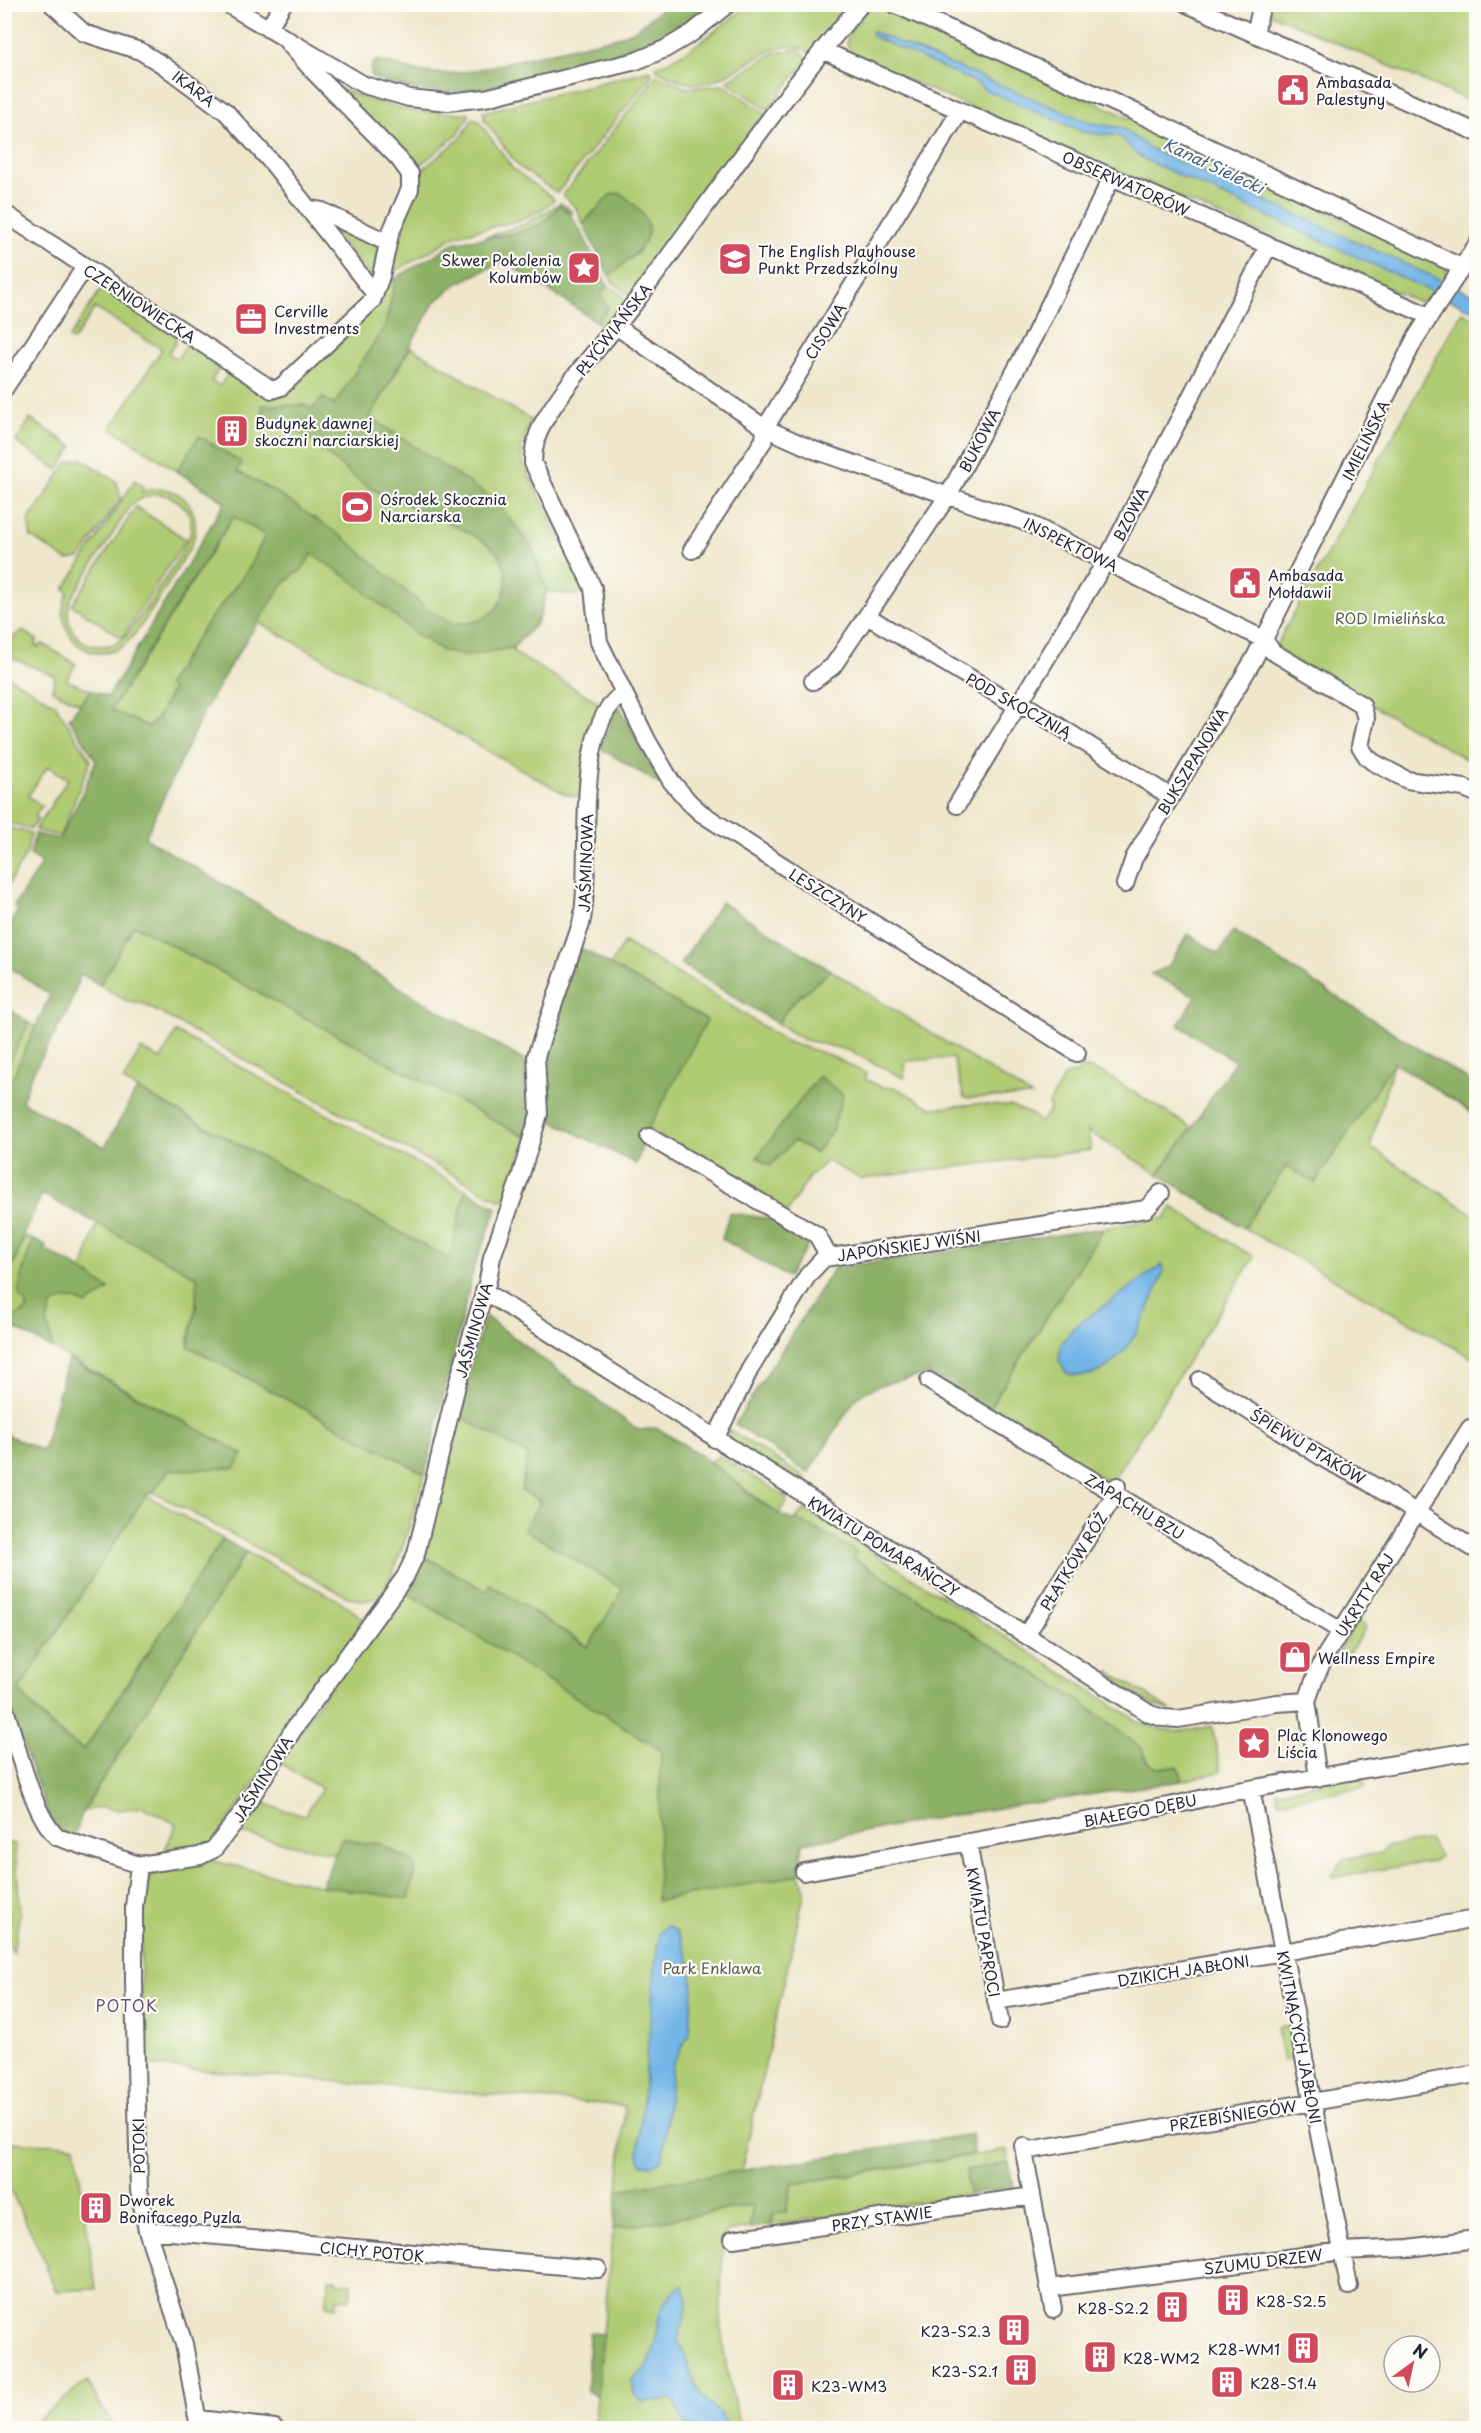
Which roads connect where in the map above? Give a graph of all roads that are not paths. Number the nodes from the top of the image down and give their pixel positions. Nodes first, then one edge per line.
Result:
1 (52, 4) edge
2 (227, 4) edge
3 (283, 4) edge
4 (728, 4) edge
5 (861, 4) edge
6 (894, 4) edge
7 (1187, 4) edge
8 (1262, 4) edge
9 (268, 29) junction
10 (1254, 34) junction
11 (286, 40) junction
12 (822, 50) junction
13 (960, 111) junction
14 (1476, 132) edge
15 (1112, 177) junction
16 (309, 209) junction
17 (4, 213) edge
18 (388, 243) junction
19 (1269, 245) junction
20 (1476, 246) edge
21 (85, 267) junction
22 (1463, 268) junction
23 (375, 294) junction
24 (1434, 309) junction
25 (617, 327) junction
26 (4, 388) edge
27 (765, 428) junction
28 (949, 494) junction
29 (692, 550) dead end
30 (1106, 561) junction
31 (867, 616) junction
32 (1263, 639) junction
33 (813, 681) dead end
34 (624, 693) junction
35 (1017, 706) junction
36 (1476, 793) edge
37 (1171, 797) junction
38 (957, 805) dead end
39 (1125, 884) dead end
40 (1077, 1053) dead end
41 (649, 1137) dead end
42 (1161, 1193) dead end
43 (829, 1257) junction
44 (484, 1291) junction
45 (1200, 1380) dead end
46 (929, 1381) dead end
47 (1470, 1428) dead end
48 (715, 1439) junction
49 (1116, 1490) junction
50 (1416, 1512) junction
51 (1476, 1550) edge
52 (1341, 1631) junction
53 (1026, 1635) junction
54 (1307, 1701) junction
55 (4, 1707) edge
56 (1476, 1750) edge
57 (1318, 1778) junction
58 (1251, 1789) junction
59 (968, 1842) junction
60 (140, 1865) junction
61 (804, 1872) dead end
62 (1476, 1919) edge
63 (1283, 1953) junction
64 (996, 2001) junction
65 (1000, 2021) dead end
66 (1476, 2073) edge
67 (1313, 2102) junction
68 (1032, 2196) junction
69 (147, 2230) junction
70 (733, 2239) dead end
71 (1476, 2239) edge
72 (1342, 2251) junction
73 (598, 2269) dead end
74 (1349, 2286) dead end
75 (1049, 2288) junction
76 (1053, 2309) dead end
77 (199, 2424) edge
78 (275, 2428) edge

1 - 16 street, IKARA
2 - 9 street
3 - 9 street
4 - 11 street
5 - 12 street, PŁYĆWIAŃSKA
6 - 22 street
7 - 10 street
8 - 10 street
9 - 11 street
10 - 14 street
11 - 18 street
12 - 13 street, OBSERWATORÓW
12 - 25 street, PŁYĆWIAŃSKA
13 - 15 street, OBSERWATORÓW
13 - 27 street, CISOWA
15 - 19 street, OBSERWATORÓW
15 - 28 street, BUKOWA
16 - 18 street
16 - 23 street, IKARA
17 - 21 street, CZERNIOWIECKA
18 - 23 street
19 - 24 street, OBSERWATORÓW
19 - 30 street, BZOWA
20 - 22 street, IMIELIŃSKA
21 - 23 street, CZERNIOWIECKA
21 - 26 street
22 - 24 street, IMIELIŃSKA
24 - 32 street, IMIELIŃSKA
25 - 27 street, INSPEKTOWA
25 - 34 street, PŁYĆWIAŃSKA
27 - 28 street, INSPEKTOWA
27 - 29 street, CISOWA
28 - 30 street, INSPEKTOWA
28 - 31 street, BUKOWA
30 - 32 street, INSPEKTOWA
30 - 35 street, BZOWA
31 - 33 street, BUKOWA
31 - 35 street, POD SKOCZNIĄ
32 - 36 street, INSPEKTOWA
32 - 37 street, BUKSZPANOWA
34 - 40 street, LESZCZYNY
34 - 44 street, JAŚMINOWA
35 - 37 street, POD SKOCZNIĄ
35 - 38 street, BZOWA
37 - 39 street, BUKSZPANOWA
41 - 43 street
42 - 43 street, JAPOŃSKIEJ WIŚNI
43 - 48 street, JAPOŃSKIEJ WIŚNI
44 - 48 street, KWIATU POMARAŃCZY
44 - 60 street, JAŚMINOWA
45 - 50 street, ŚPIEWU PTAKÓW
46 - 49 street, ZAPACHU BZU
47 - 50 street, UKRYTY RAJ
48 - 53 street, KWIATU POMARAŃCZY
49 - 52 street, ZAPACHU BZU
49 - 53 street, PŁATKÓW RÓŻ
50 - 51 street, ŚPIEWU PTAKÓW
50 - 52 street, UKRYTY RAJ
52 - 54 street, UKRYTY RAJ
53 - 54 street, KWIATU POMARAŃCZY
54 - 57 street, UKRYTY RAJ
55 - 60 street
56 - 57 street, BIAŁEGO DĘBU
57 - 58 street, BIAŁEGO DĘBU
58 - 59 street, BIAŁEGO DĘBU
58 - 63 street, KWITNĄCYCH JABŁONI
59 - 61 street, BIAŁEGO DĘBU
59 - 64 street, KWIATU PAPROCI
60 - 69 street, POTOKI
62 - 63 street, DZIKICH JABŁONI
63 - 64 street, DZIKICH JABŁONI
63 - 67 street, KWITNĄCYCH JABŁONI
64 - 65 street, KWIATU PAPROCI
66 - 67 street, PRZEBIŚNIEGÓW
67 - 68 street, PRZEBIŚNIEGÓW
67 - 72 street, KWITNĄCYCH JABŁONI
68 - 70 street, PRZY STAWIE
68 - 75 street
69 - 73 street, CICHY POTOK
69 - 77 street, POTOKI
71 - 72 street, SZUMU DRZEW
72 - 74 street, KWITNĄCYCH JABŁONI
72 - 75 street, SZUMU DRZEW
75 - 76 street
77 - 78 street, POTOKI

